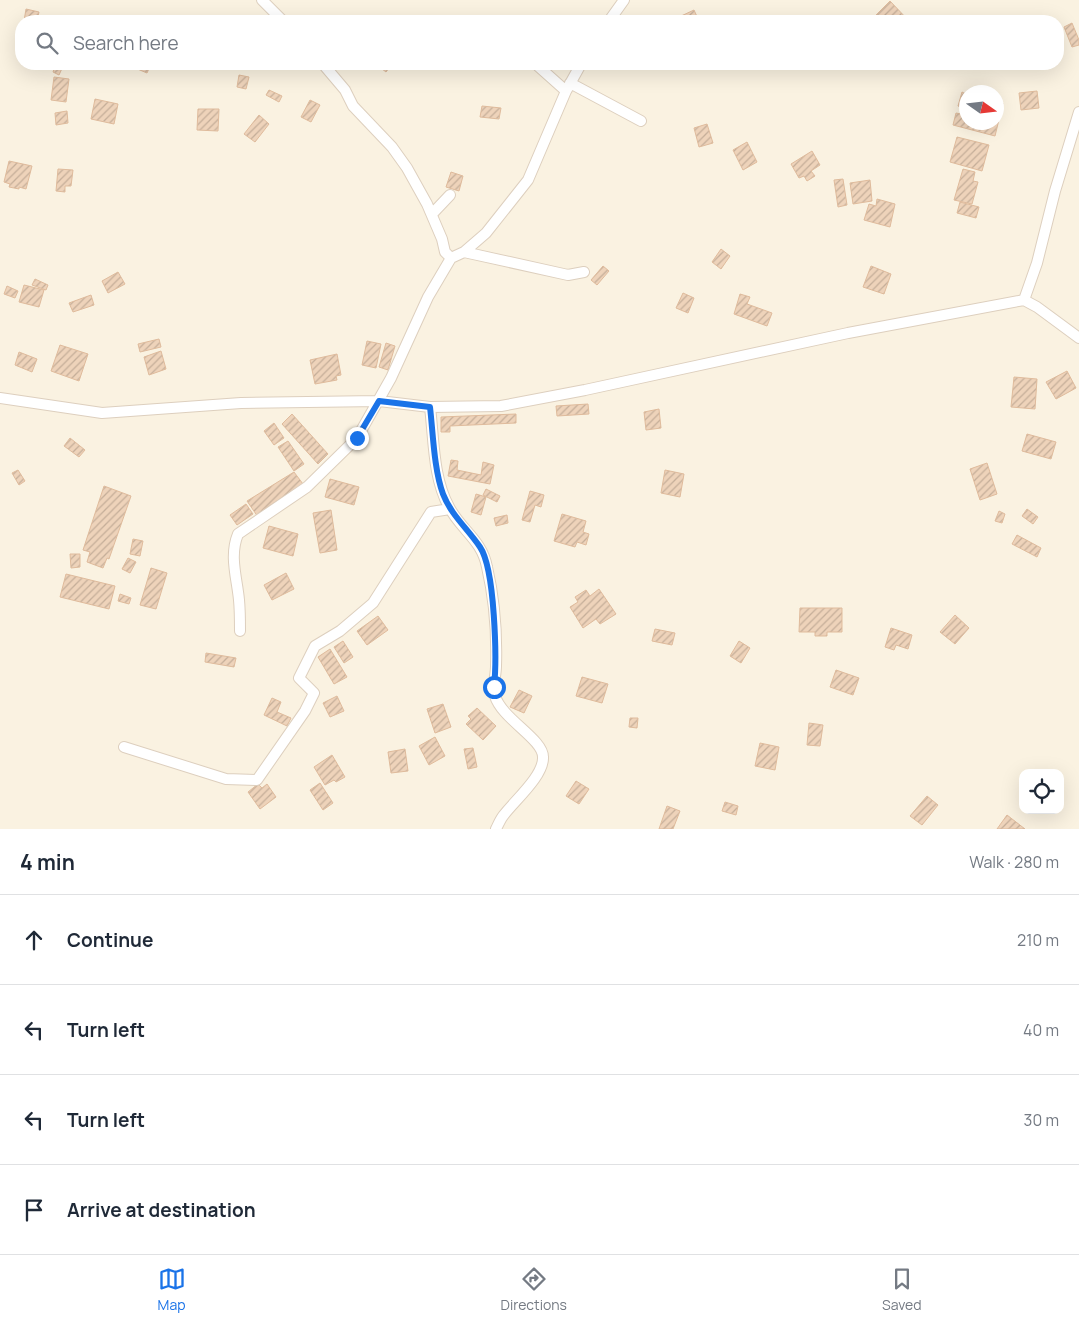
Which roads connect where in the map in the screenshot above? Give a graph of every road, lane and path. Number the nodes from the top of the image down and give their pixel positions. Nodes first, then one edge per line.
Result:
1 (262, 0) edge
2 (624, 0) edge
3 (277, 15) edge
4 (613, 15) edge
5 (328, 70) edge
6 (544, 70) edge
7 (578, 70) edge
8 (568, 87) junction
9 (1079, 112) edge
10 (641, 120) dead end
11 (450, 195) dead end
12 (432, 214) junction
13 (464, 252) junction
14 (451, 258) junction
15 (584, 272) dead end
16 (1024, 300) junction
17 (1079, 338) edge
18 (0, 398) edge
19 (379, 401) junction
20 (430, 407) junction
21 (450, 509) junction
22 (240, 631) dead end
23 (124, 747) dead end
24 (496, 829) edge

1 - 3 street
2 - 4 street
5 - 12 street
6 - 8 street
7 - 8 street
8 - 10 street
8 - 13 street
9 - 16 street
11 - 12 street
12 - 14 street
13 - 14 street
13 - 15 street
14 - 19 street
16 - 17 street
16 - 20 street
18 - 19 street
19 - 20 street
19 - 22 street
20 - 21 street
21 - 23 street
21 - 24 street

